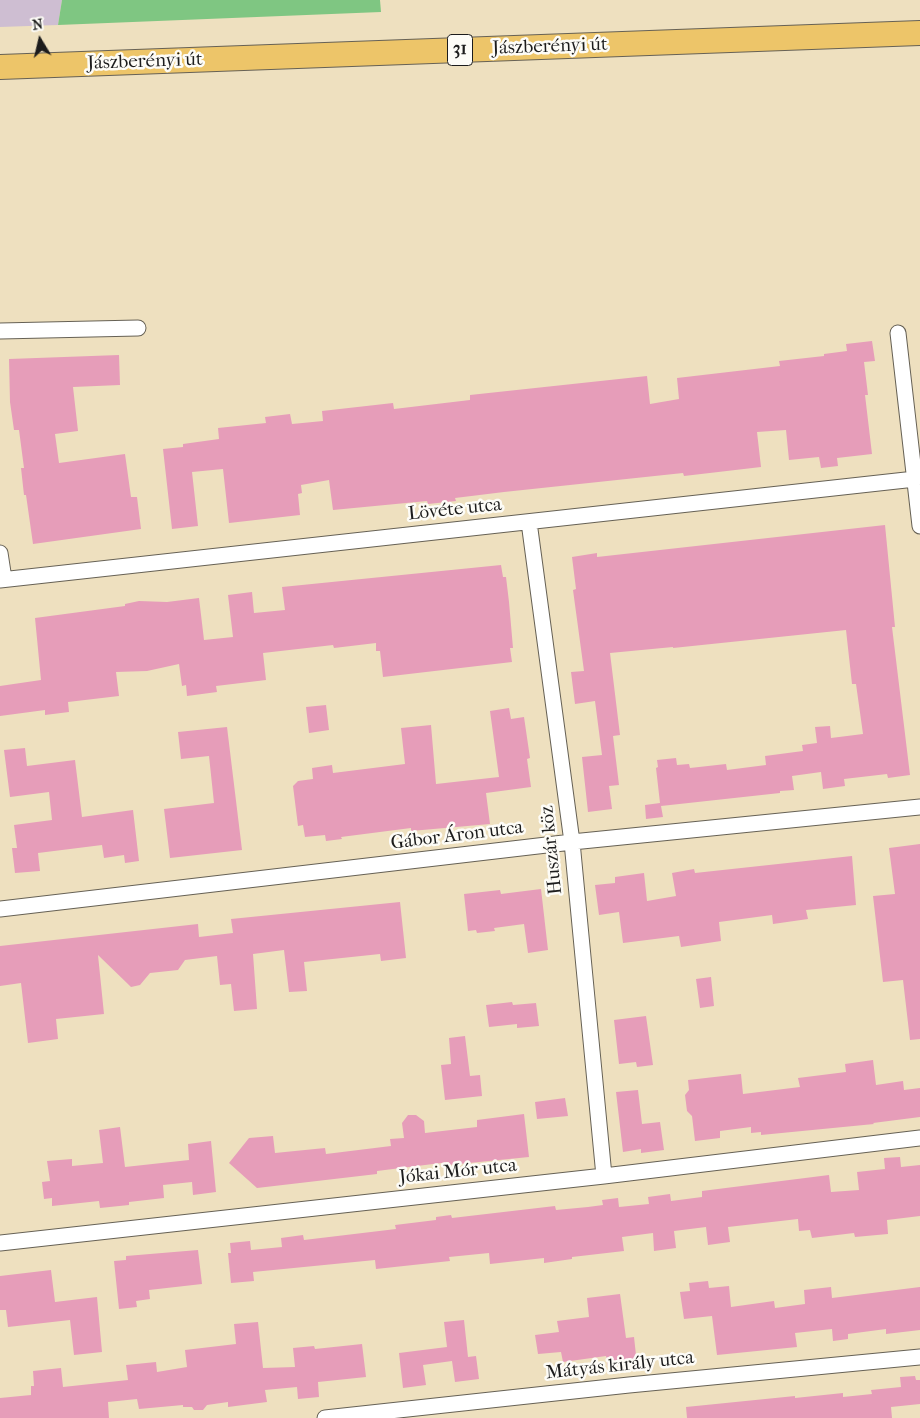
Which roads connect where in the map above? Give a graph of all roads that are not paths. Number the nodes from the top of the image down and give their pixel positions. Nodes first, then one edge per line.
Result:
1 (920, 33) edge
2 (0, 67) edge
3 (138, 328) dead end
4 (0, 332) edge
5 (898, 333) dead end
6 (915, 479) junction
7 (529, 522) junction
8 (920, 526) edge
9 (0, 554) edge
10 (2, 580) edge
11 (920, 807) edge
12 (572, 842) junction
13 (0, 909) edge
14 (920, 1138) edge
15 (604, 1176) junction
16 (0, 1243) edge
17 (920, 1357) edge
18 (325, 1418) edge

1 - 2 main road, Jászberényi út / 31
3 - 4 street
5 - 6 street
6 - 7 street, Lövéte utca
6 - 8 street
7 - 10 street, Lövéte utca
7 - 12 street, Huszár köz
9 - 10 street
11 - 12 street, Gábor Áron utca
12 - 13 street, Gábor Áron utca
12 - 15 street, Huszár köz
14 - 15 street, Jókai Mór utca
15 - 16 street, Jókai Mór utca
17 - 18 street, Mátyás király utca

